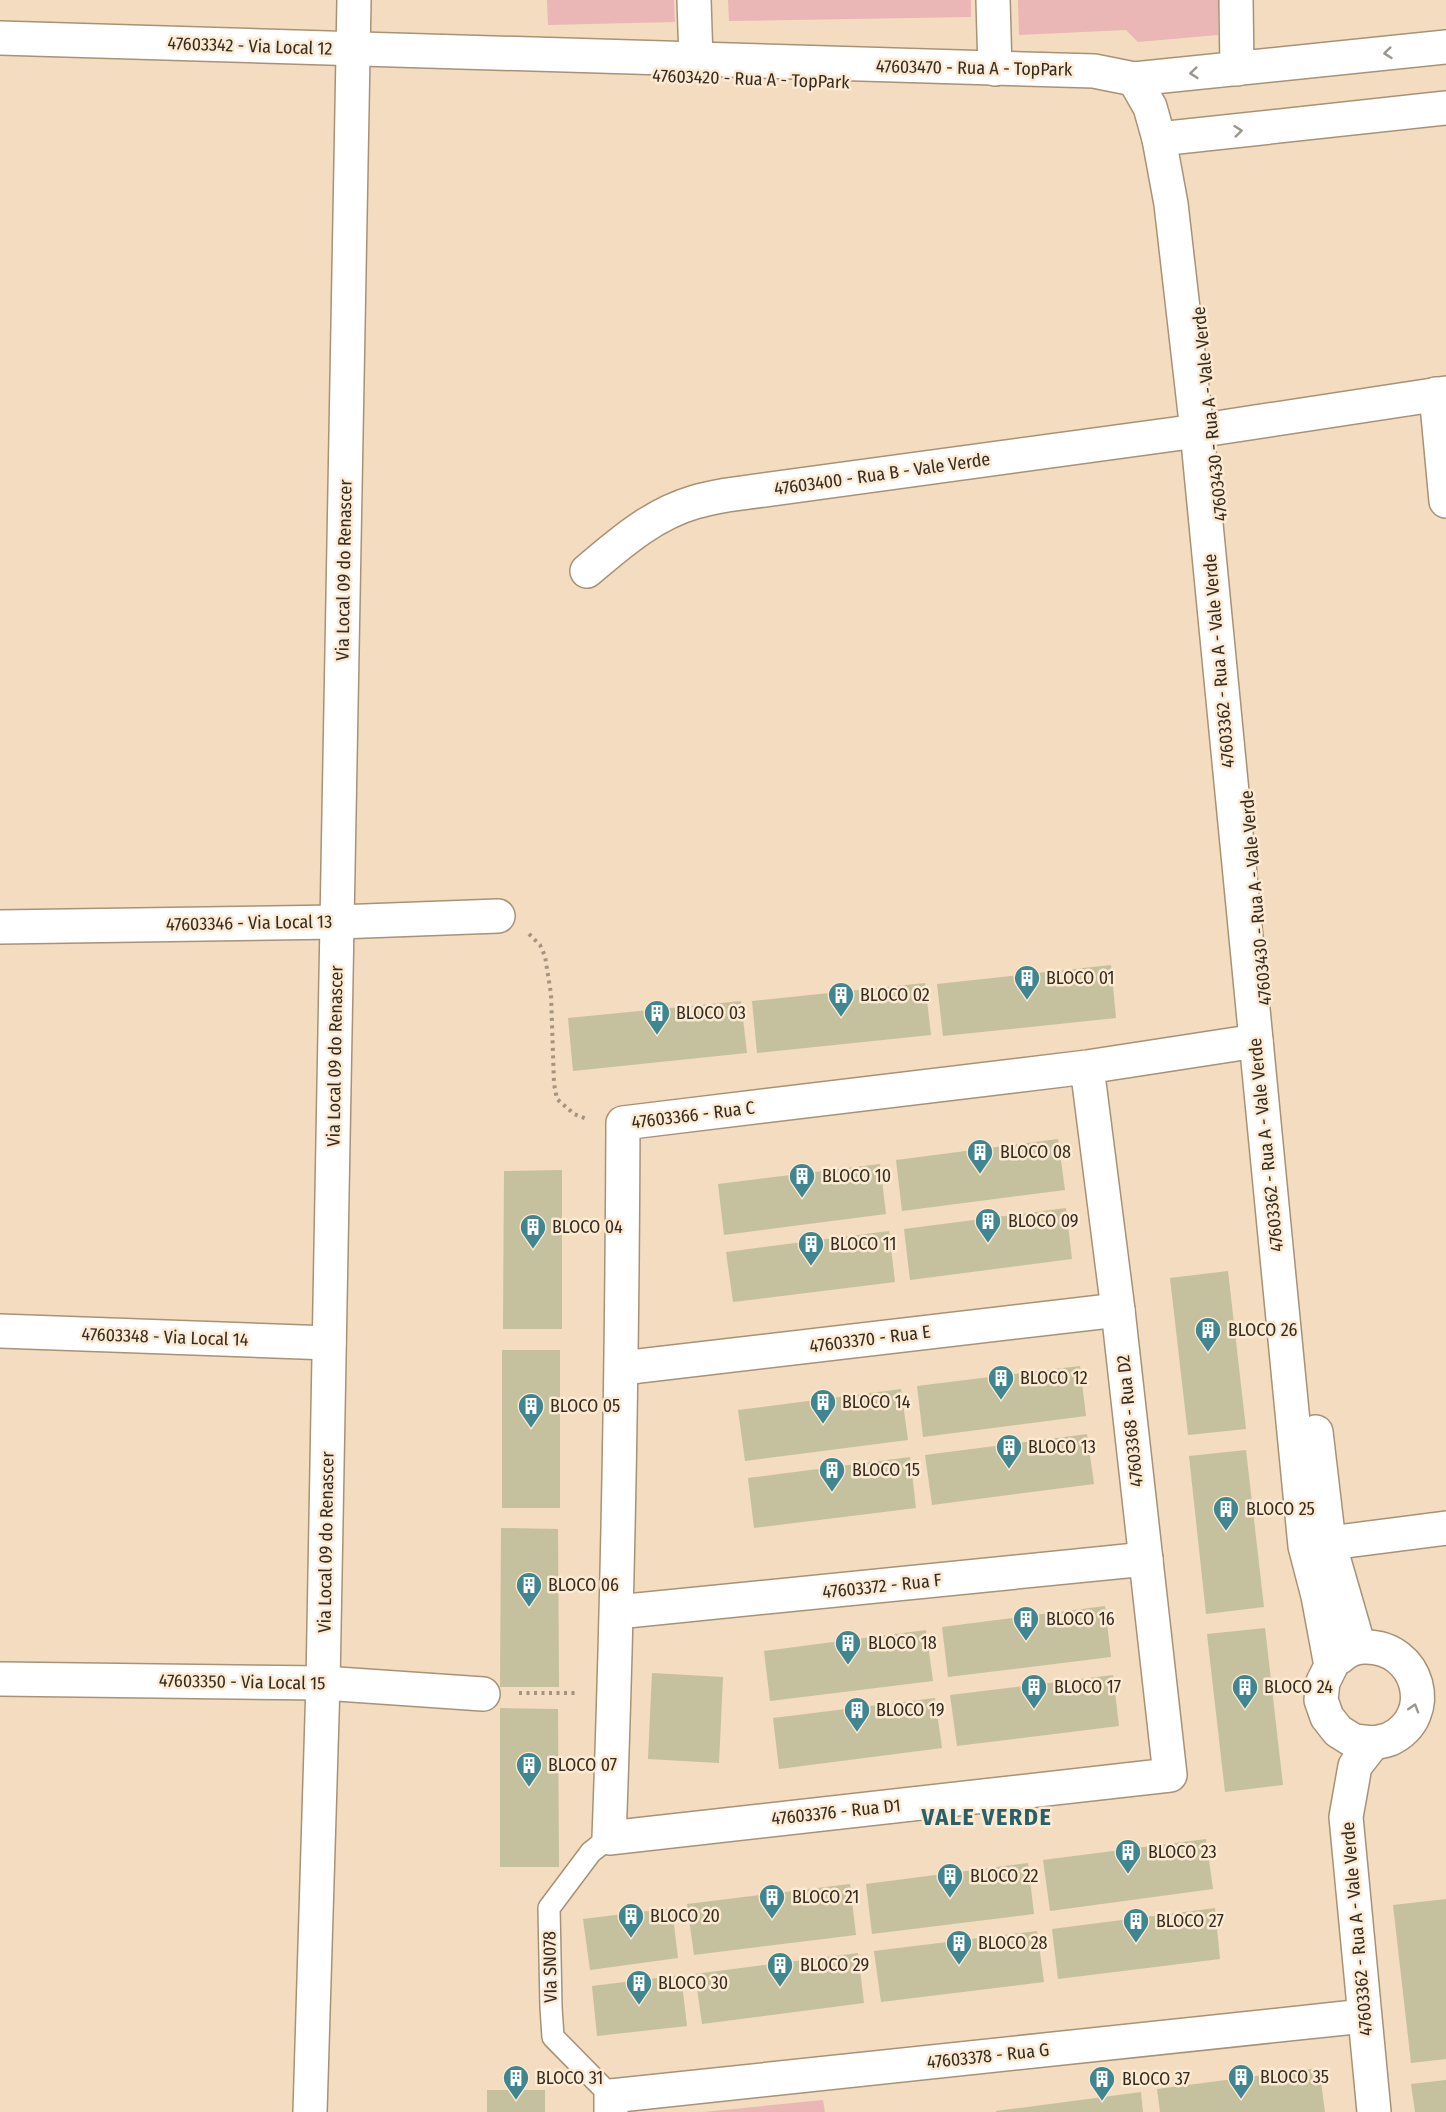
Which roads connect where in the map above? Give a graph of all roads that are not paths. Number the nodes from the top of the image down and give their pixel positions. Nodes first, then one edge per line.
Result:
1 (354, 0) edge
2 (694, 0) edge
3 (993, 0) edge
4 (1236, 0) edge
5 (0, 39) edge
6 (1446, 47) edge
7 (353, 50) junction
8 (500, 55) junction
9 (696, 60) junction
10 (995, 69) junction
11 (1237, 69) junction
12 (1146, 88) junction
13 (1446, 108) edge
14 (1168, 138) junction
15 (1441, 393) edge
16 (1205, 430) junction
17 (1446, 501) edge
18 (587, 571) dead end
19 (498, 916) road end
20 (338, 922) junction
21 (0, 927) edge
22 (1256, 1041) junction
23 (1087, 1067) junction
24 (1118, 1310) junction
25 (0, 1331) edge
26 (329, 1343) junction
27 (622, 1368) junction
28 (1446, 1528) edge
29 (1317, 1544) junction
30 (1146, 1559) junction
31 (617, 1612) junction
32 (1359, 1647) junction
33 (1330, 1666) junction
34 (0, 1678) edge
35 (323, 1683) junction
36 (483, 1694) road end
37 (1372, 1743) junction
38 (1170, 1775) joint
39 (609, 1838) junction
40 (1364, 2016) junction
41 (611, 2104) edge
42 (310, 2112) edge
43 (1374, 2112) edge

1 - 7 street, Via Local 09 do Renascer
2 - 9 street
3 - 10 street
4 - 11 street
5 - 7 street, 47603342 - Via Local 12
6 -> 11 street, 47603470 - Rua A - TopPark
7 - 8 street, 47603342 - Via Local 12
7 - 20 street, Via Local 09 do Renascer
8 - 9 street, 47603470 - Rua A - TopPark
8 - 12 street, 47603420 - Rua A - TopPark
9 - 10 street, 47603470 - Rua A - TopPark
10 - 12 street, 47603470 - Rua A - TopPark
11 -> 12 street, 47603470 - Rua A - TopPark
12 - 14 street
14 -> 13 street
14 - 16 street, 47603362 - Rua A - Vale Verde
15 - 16 street, 47603400 - Rua B - Vale Verde
15 - 17 street
16 - 18 street, 47603400 - Rua B - Vale Verde
16 - 22 street, 47603362 - Rua A - Vale Verde
16 - 29 street, 47603430 - Rua A - Vale Verde
19 - 20 street, 47603346 - Via Local 13
20 - 21 street, 47603346 - Via Local 13
20 - 26 street, Via Local 09 do Renascer
22 - 23 street, 47603366 - Rua C
22 - 29 street, 47603362 - Rua A - Vale Verde
23 - 24 street, 47603368 - Rua D2
23 - 27 street, 47603366 - Rua C
24 - 27 street, 47603370 - Rua E
24 - 30 street, 47603368 - Rua D2
25 - 26 street, 47603348 - Via Local 14
26 - 35 street, Via Local 09 do Renascer
27 - 31 street, 47603366 - Rua C
28 - 29 street
29 - 32 street, 47603430 - Rua A - Vale Verde
29 - 33 street, 47603362 - Rua A - Vale Verde
30 - 31 street, 47603372 - Rua F
30 - 38 street, 47603368 - Rua D2
31 - 39 street, 47603366 - Rua C
32 - 33 street
37 -> 32 street
33 - 37 street, 47603362 - Rua A - Vale Verde
34 - 35 street, 47603350 - Via Local 15
35 - 36 street, 47603350 - Via Local 15
35 - 42 street, Via Local 09 do Renascer
37 - 40 street, 47603362 - Rua A - Vale Verde
38 - 39 street, 47603376 - Rua D1
39 - 41 lane, VIa SN078
40 - 41 street, 47603378 - Rua G
40 - 43 street, 47603362 - Rua A - Vale Verde

